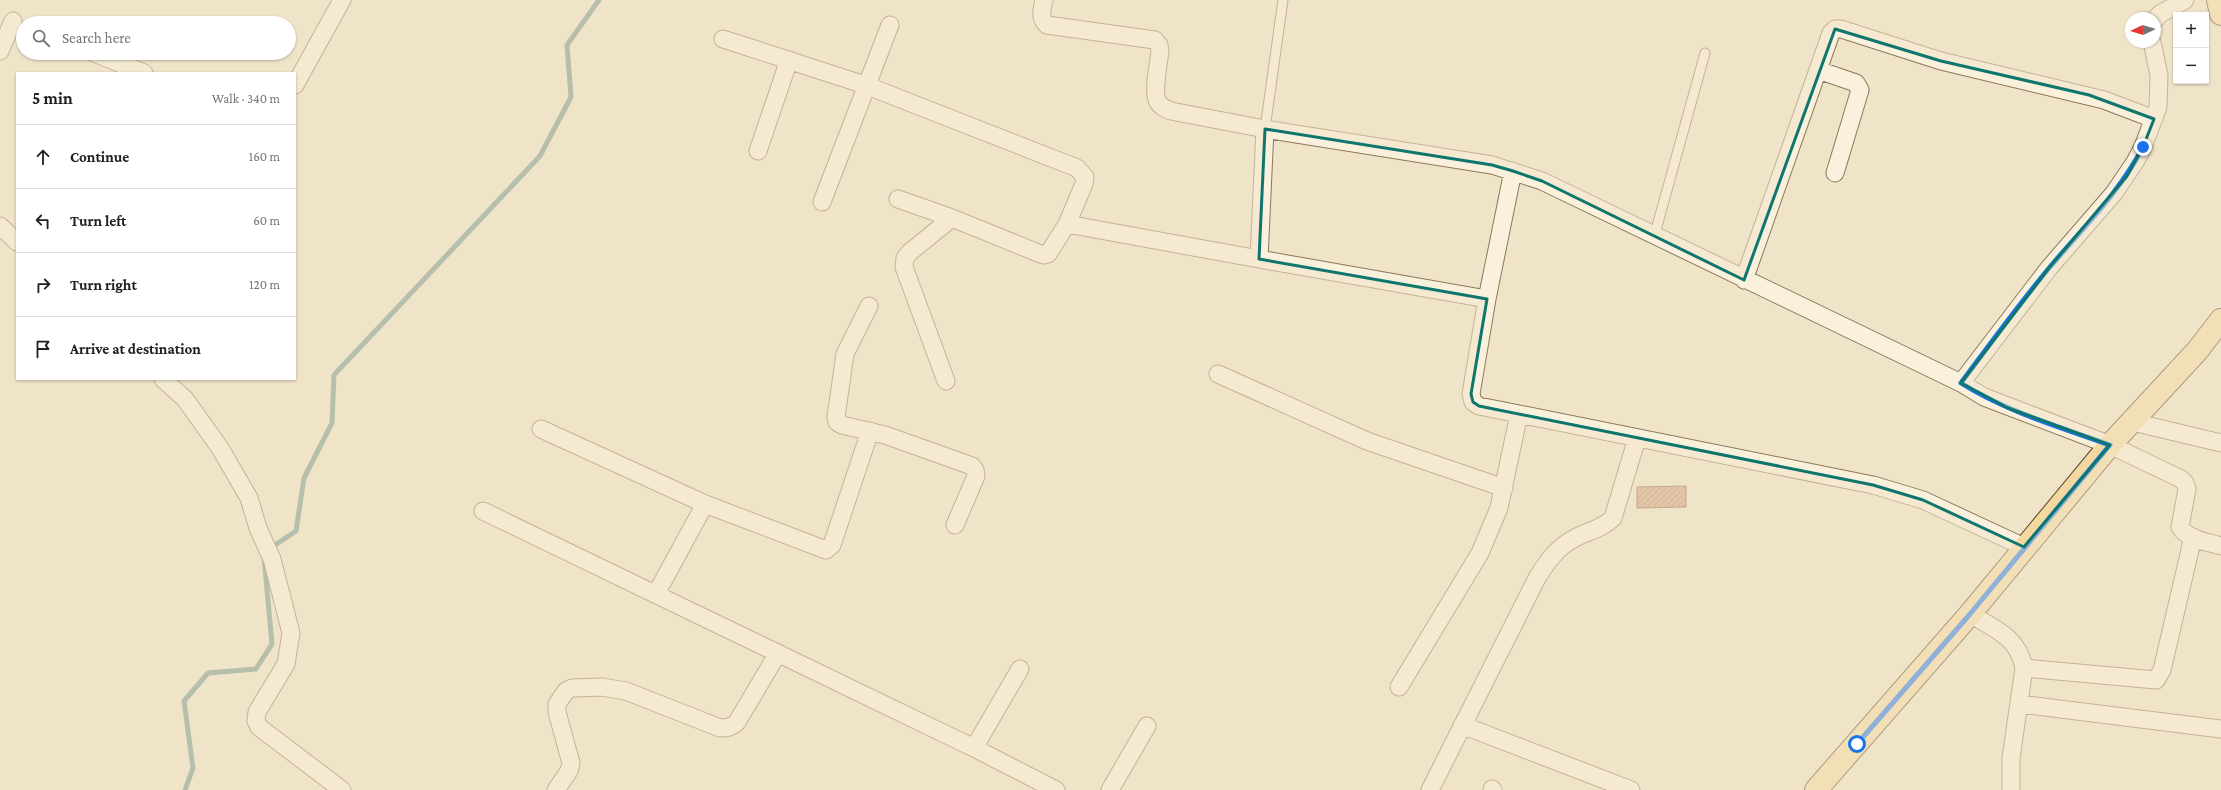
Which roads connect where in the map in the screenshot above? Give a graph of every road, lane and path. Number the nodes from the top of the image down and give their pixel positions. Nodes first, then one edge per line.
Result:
1 (1044, 0) edge
2 (1283, 0) edge
3 (2185, 0) edge
4 (2218, 0) edge
5 (338, 1) edge
6 (2161, 13) edge
7 (2221, 14) edge
8 (12, 20) edge
9 (890, 25) dead end
10 (723, 39) dead end
11 (2153, 48) edge
12 (0, 51) edge
13 (1705, 53) dead end
14 (112, 60) edge
15 (789, 60) junction
16 (1818, 70) junction
17 (142, 72) edge
18 (296, 83) edge
19 (865, 85) junction
20 (2154, 119) junction
21 (1265, 129) junction
22 (758, 151) dead end
23 (1513, 171) junction
24 (1834, 173) dead end
25 (898, 199) dead end
26 (822, 202) dead end
27 (952, 218) junction
28 (1067, 224) junction
29 (0, 226) edge
30 (1654, 237) junction
31 (16, 241) edge
32 (1259, 259) junction
33 (1744, 280) junction
34 (1486, 299) junction
35 (869, 306) dead end
36 (2221, 320) edge
37 (1218, 374) dead end
38 (164, 380) edge
39 (946, 381) dead end
40 (1961, 383) junction
41 (1519, 414) junction
42 (2133, 422) junction
43 (541, 429) dead end
44 (870, 431) junction
45 (1637, 438) junction
46 (2221, 444) edge
47 (2110, 445) junction
48 (1504, 488) junction
49 (705, 504) junction
50 (483, 511) dead end
51 (955, 525) dead end
52 (2192, 537) junction
53 (2221, 546) edge
54 (2024, 547) junction
55 (656, 594) junction
56 (1970, 614) junction
57 (778, 653) junction
58 (2024, 668) junction
59 (1020, 669) dead end
60 (1399, 688) dead end
61 (2020, 704) junction
62 (1462, 725) junction
63 (1146, 726) dead end
64 (2221, 729) edge
65 (974, 748) junction
66 (342, 790) edge
67 (556, 790) edge
68 (1056, 790) edge
69 (1110, 790) edge
70 (1430, 790) edge
71 (1631, 790) edge
72 (1816, 790) edge
73 (2011, 790) edge

1 - 21 street
2 - 21 lane
3 - 6 street
4 - 7 main road
5 - 18 street
8 - 12 street
9 - 19 street
10 - 15 street
11 - 20 street
13 - 30 lane
14 - 17 street
15 - 19 street
15 - 22 street
16 - 20 street
16 - 24 street
16 - 33 street
19 - 26 street
19 - 28 street
20 - 40 street
21 - 23 street
21 - 32 street
23 - 30 street
23 - 34 street
25 - 27 street
27 - 28 street
27 - 39 street
28 - 32 street
29 - 31 street
30 - 33 street
32 - 34 street
33 - 40 street
34 - 41 street
35 - 44 street
36 - 42 main road
37 - 48 street
38 - 66 street
40 - 47 street
41 - 45 street
41 - 48 street
42 - 46 street
42 - 47 main road
43 - 49 street
44 - 49 street
44 - 51 street
45 - 54 street
45 - 62 street
47 - 52 street
47 - 54 main road
48 - 60 street
49 - 55 street
50 - 55 street
52 - 53 street
52 - 58 street
54 - 56 main road
55 - 57 street
56 - 58 street
56 - 72 main road
57 - 65 street
57 - 67 street
58 - 61 street
59 - 65 street
61 - 64 street
61 - 73 street
62 - 70 street
62 - 71 street
63 - 69 street
65 - 68 street

